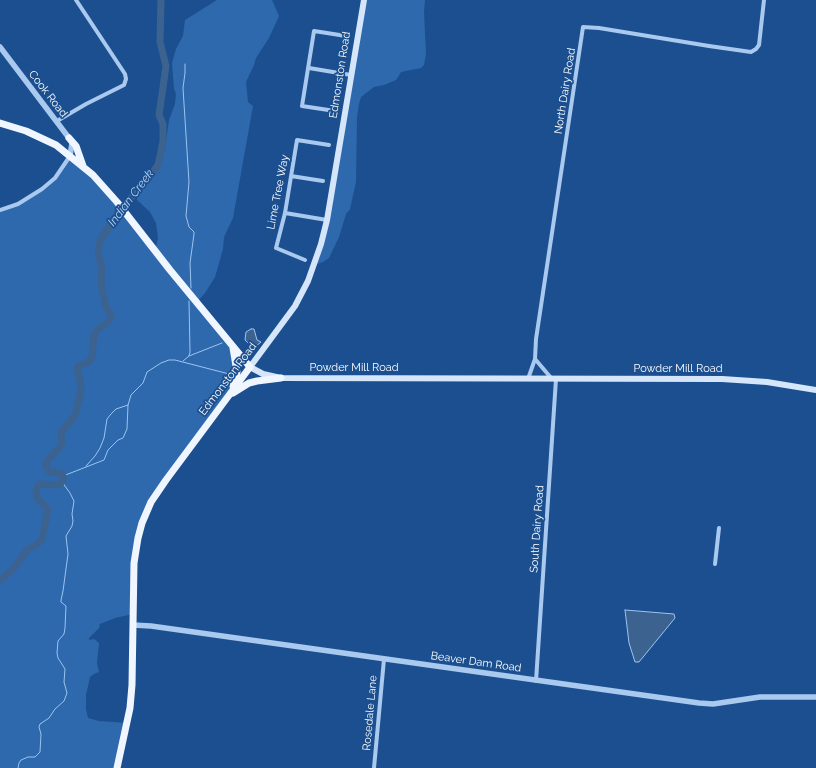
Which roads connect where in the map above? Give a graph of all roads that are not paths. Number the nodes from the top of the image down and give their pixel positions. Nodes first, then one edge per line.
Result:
1 (76, 0) edge
2 (364, 0) edge
3 (764, 0) edge
4 (346, 36) dead end
5 (0, 47) edge
6 (308, 68) junction
7 (351, 75) junction
8 (335, 111) dead end
9 (56, 121) junction
10 (0, 123) edge
11 (68, 136) junction
12 (56, 145) junction
13 (329, 145) dead end
14 (70, 156) junction
15 (83, 166) junction
16 (291, 176) junction
17 (323, 181) dead end
18 (0, 210) edge
19 (285, 213) junction
20 (327, 220) junction
21 (305, 260) dead end
22 (232, 346) junction
23 (534, 360) junction
24 (250, 367) junction
25 (281, 378) junction
26 (528, 379) junction
27 (554, 379) junction
28 (816, 390) edge
29 (230, 395) junction
30 (719, 528) dead end
31 (715, 564) dead end
32 (133, 625) junction
33 (384, 659) junction
34 (536, 681) junction
35 (816, 697) edge
36 (117, 768) edge
37 (374, 768) edge

1 - 9 street
2 - 7 main road, Edmonston Road
3 - 23 street, North Dairy Road
4 - 6 street
5 - 9 street, Cook Road
6 - 7 street
6 - 8 street
7 - 20 main road, Edmonston Road
9 - 11 street, Cook Road
10 - 12 main road, Powder Mill Road
11 - 12 main road
11 - 14 street
11 - 15 main road
12 - 14 main road, Powder Mill Road
13 - 16 street, Lime Tree Way
14 - 15 main road, Powder Mill Road
14 - 18 street
15 - 22 main road, Powder Mill Road
16 - 17 street
16 - 19 street, Lime Tree Way
19 - 20 street
19 - 21 street, Lime Tree Way
20 - 24 main road, Edmonston Road
22 - 24 main road, Powder Mill Road
22 - 29 main road
23 - 26 street, North Dairy Road
23 - 27 street
24 - 25 main road, Powder Mill Road
24 - 29 main road, Edmonston Road
25 - 26 main road, Powder Mill Road
25 - 29 main road
26 - 27 main road, Powder Mill Road
27 - 28 main road, Powder Mill Road
27 - 34 street, South Dairy Road
29 - 32 main road, Edmonston Road
30 - 31 street
32 - 33 street, Beaver Dam Road
32 - 36 main road, Edmonston Road
33 - 34 street, Beaver Dam Road
33 - 37 street, Rosedale Lane
34 - 35 street, Beaver Dam Road

